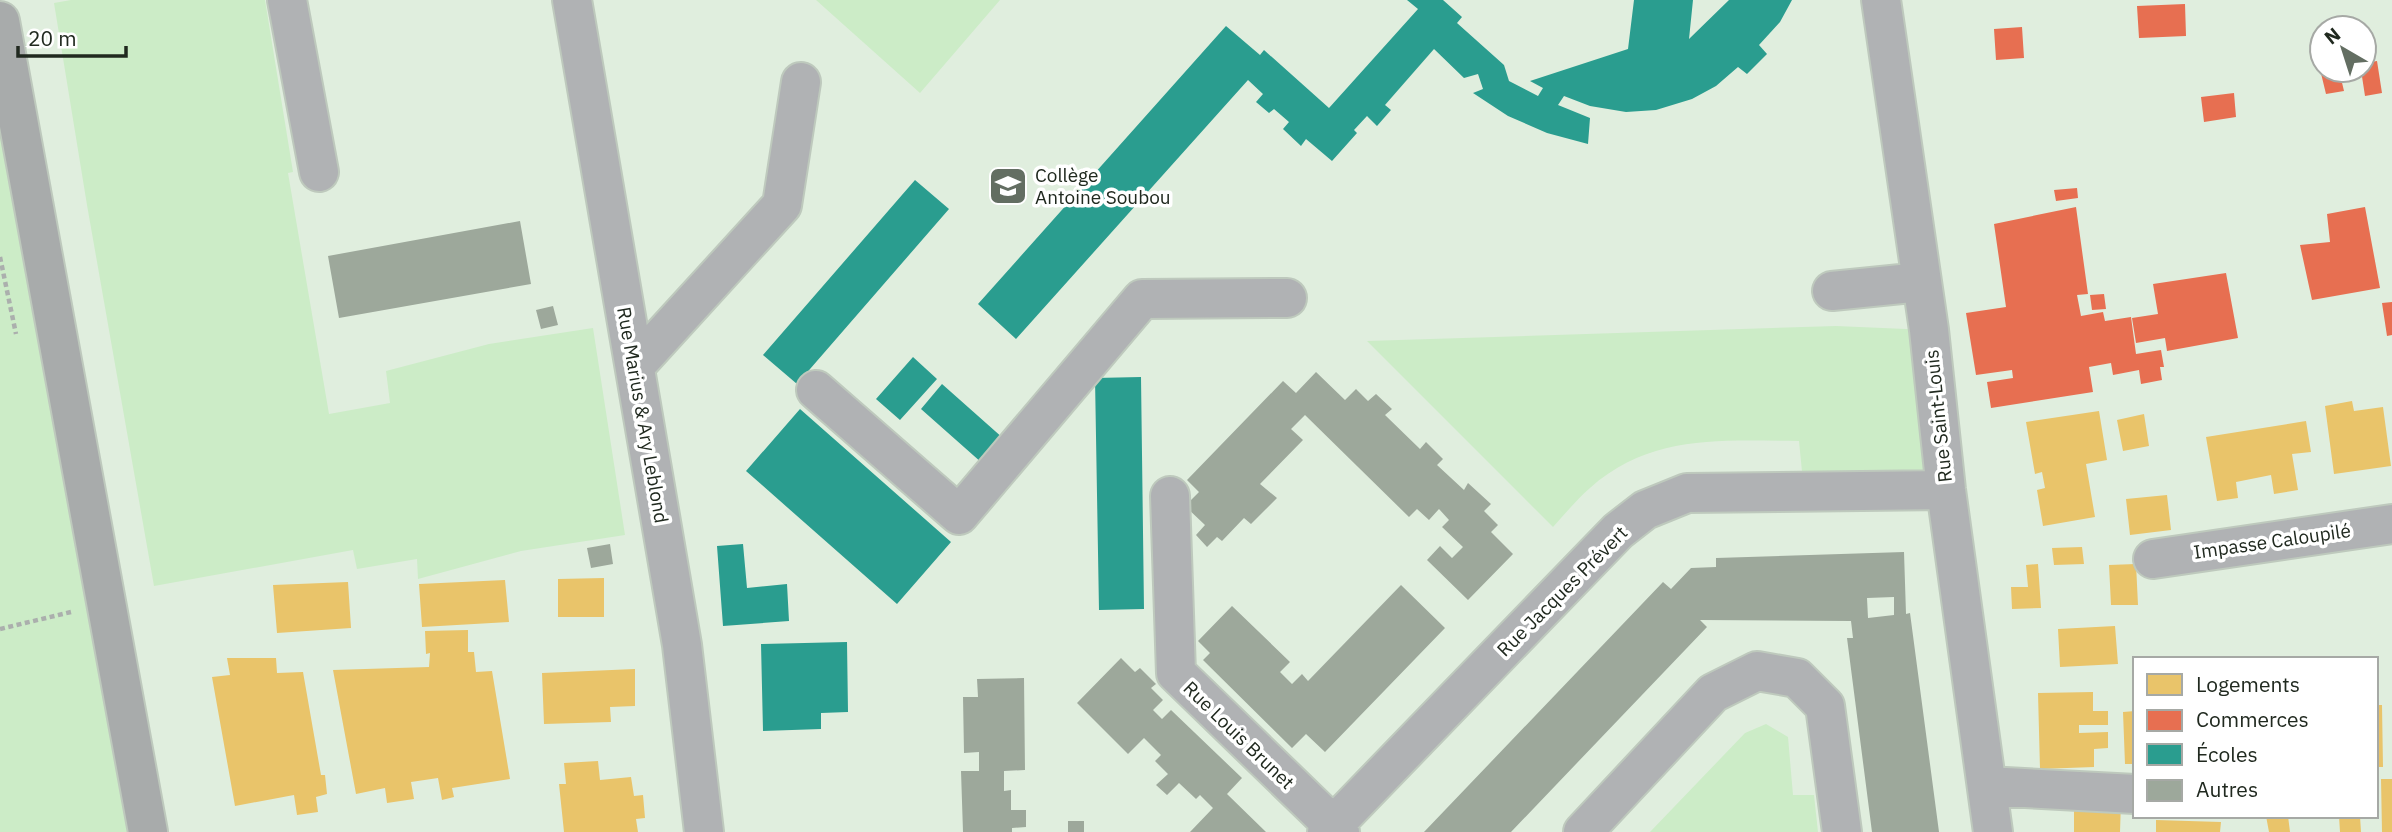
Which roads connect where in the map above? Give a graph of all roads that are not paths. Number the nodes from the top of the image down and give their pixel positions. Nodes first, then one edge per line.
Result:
1 (287, 0) edge
2 (572, 0) edge
3 (1881, 0) edge
4 (0, 22) edge
5 (802, 82) dead end
6 (319, 172) dead end
7 (1921, 282) junction
8 (1832, 291) dead end
9 (1287, 298) dead end
10 (635, 366) junction
11 (816, 390) dead end
12 (1946, 491) junction
13 (1170, 496) dead end
14 (2392, 524) edge
15 (2153, 559) dead end
16 (1987, 786) junction
17 (2133, 794) edge
18 (1334, 830) edge
19 (148, 832) edge
20 (704, 832) edge
21 (1583, 832) edge
22 (1842, 832) edge
23 (1993, 832) edge

1 - 6 street
2 - 10 street, Rue Marius & Ary Leblond
3 - 7 street, Rue Saint-Louis
4 - 19 main road
5 - 10 street
7 - 8 street
7 - 12 street, Rue Saint-Louis
9 - 11 street
10 - 20 street, Rue Marius & Ary Leblond
12 - 16 street, Rue Saint-Louis
12 - 18 street, Rue Jacques Prévert
13 - 18 street, Rue Louis Brunet
14 - 15 street, Impasse Caloupilé
16 - 17 street
16 - 23 street, Rue Saint-Louis
21 - 22 street

